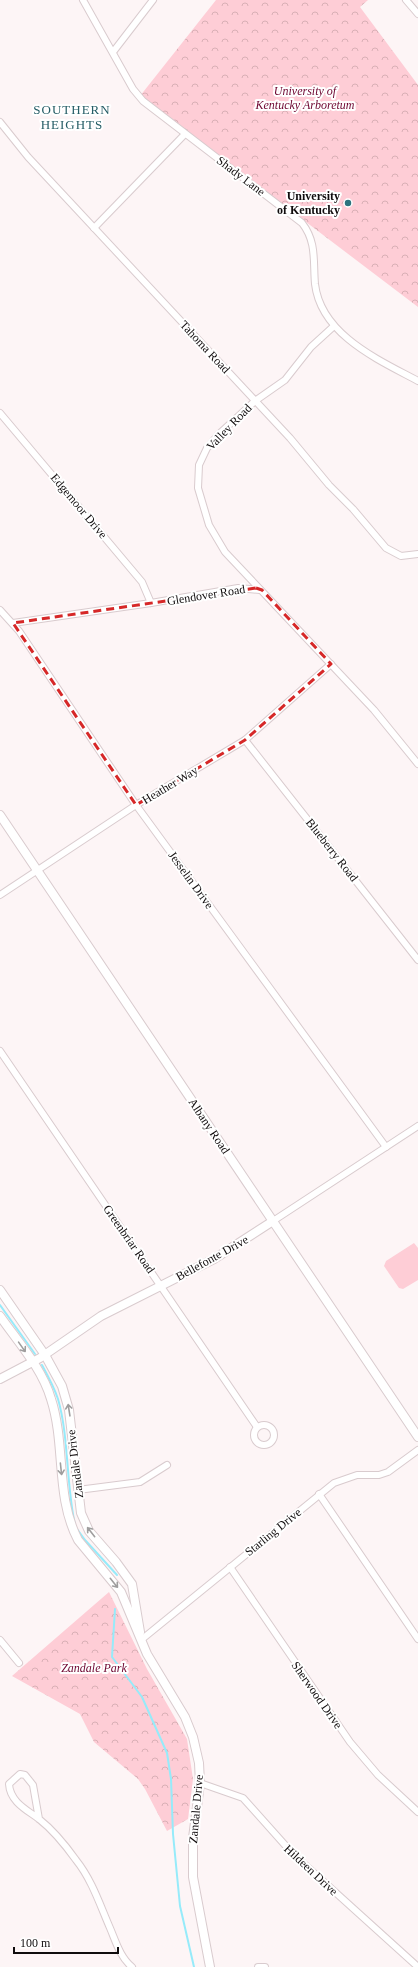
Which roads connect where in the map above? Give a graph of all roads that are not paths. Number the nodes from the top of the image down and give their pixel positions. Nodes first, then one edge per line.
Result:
1 (83, 0) edge
2 (153, 0) edge
3 (406, 0) edge
4 (418, 14) edge
5 (113, 52) junction
6 (0, 122) edge
7 (185, 134) junction
8 (94, 228) junction
9 (334, 326) junction
10 (418, 381) edge
11 (255, 400) junction
12 (0, 413) edge
13 (418, 554) edge
14 (262, 590) junction
15 (151, 603) junction
16 (0, 610) edge
17 (12, 623) junction
18 (331, 664) junction
19 (245, 740) junction
20 (418, 764) edge
21 (136, 805) junction
22 (0, 815) edge
23 (37, 870) junction
24 (0, 895) edge
25 (418, 960) edge
26 (0, 1051) edge
27 (418, 1126) edge
28 (386, 1147) junction
29 (273, 1221) junction
30 (161, 1286) junction
31 (0, 1290) edge
32 (0, 1316) edge
33 (45, 1355) junction
34 (32, 1361) junction
35 (0, 1379) edge
36 (257, 1427) dead end
37 (418, 1437) edge
38 (418, 1450) edge
39 (167, 1465) dead end
40 (78, 1490) junction
41 (319, 1494) junction
42 (230, 1567) junction
43 (418, 1639) edge
44 (0, 1640) edge
45 (141, 1640) junction
46 (19, 1663) dead end
47 (200, 1784) junction
48 (418, 1812) edge
49 (39, 1819) junction
50 (129, 1966) edge
51 (210, 1967) edge
52 (258, 1967) edge
53 (265, 1967) edge
54 (418, 1967) edge

1 - 5 street, Shady Lane
2 - 5 street
3 - 4 street
5 - 7 street, Shady Lane
6 - 8 street, Tahoma Road
7 - 8 street
7 - 9 street, Shady Lane
8 - 11 street, Tahoma Road
9 - 10 street, Shady Lane
9 - 11 street, Valley Road
11 - 13 street, Tahoma Road
11 - 14 street, Valley Road
12 - 15 street, Edgemoor Drive
14 - 15 street, Glendover Road
14 - 18 street, Glendover Road
15 - 17 street, Glendover Road
16 - 17 street, Jesselin Drive
17 - 21 street, Jesselin Drive
18 - 19 street, Heather Way
18 - 20 street, Glendover Road
19 - 21 street, Heather Way
19 - 25 street, Blueberry Road
21 - 23 street, Heather Way
21 - 28 street, Jesselin Drive
22 - 23 street, Albany Road
23 - 24 street, Heather Way
23 - 29 street, Albany Road
26 - 30 street, Greenbriar Road
27 - 28 street, Bellefonte Drive
28 - 29 street, Bellefonte Drive
29 - 30 street, Bellefonte Drive
29 - 37 street, Albany Road
30 - 33 street, Bellefonte Drive
30 - 36 street, Greenbriar Road
31 - 33 street, Zandale Drive
32 -> 34 street, Zandale Drive
33 - 34 street, Bellefonte Drive
40 -> 33 street, Zandale Drive
34 - 35 street, Bellefonte Drive
34 -> 45 street, Zandale Drive
38 - 41 street, Starling Drive
39 - 40 street
45 -> 40 street, Zandale Drive
41 - 42 street, Starling Drive
41 - 43 street
42 - 45 street, Starling Drive
42 - 48 street, Sherwood Drive
44 - 46 street
45 - 47 street, Zandale Drive
47 - 51 street, Zandale Drive
47 - 54 street, Hildeen Drive
49 - 49 street
49 - 50 street
52 - 53 street

